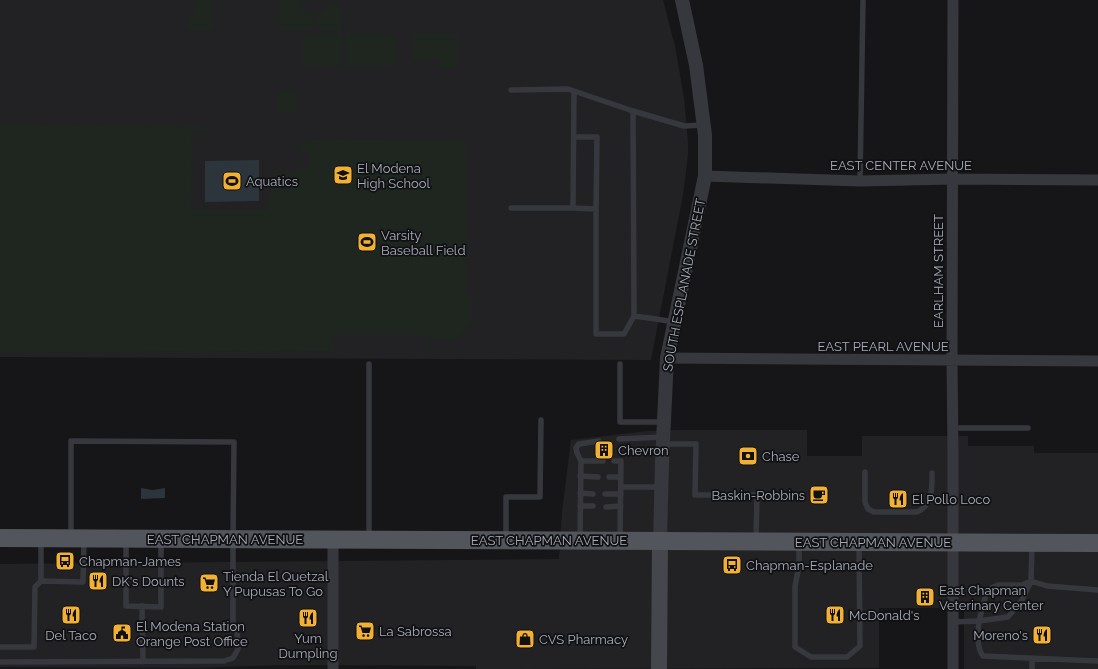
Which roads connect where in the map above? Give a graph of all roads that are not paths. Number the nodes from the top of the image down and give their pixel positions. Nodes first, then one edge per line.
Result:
1 (682, 0) edge
2 (863, 0) edge
3 (953, 0) edge
4 (511, 90) dead end
5 (574, 91) junction
6 (633, 111) junction
7 (704, 126) junction
8 (574, 137) junction
9 (705, 176) junction
10 (953, 179) junction
11 (1098, 180) edge
12 (860, 181) junction
13 (511, 208) dead end
14 (573, 208) junction
15 (596, 209) junction
16 (634, 316) junction
17 (674, 322) junction
18 (667, 358) junction
19 (952, 360) junction
20 (1098, 361) edge
21 (369, 364) dead end
22 (620, 364) dead end
23 (541, 420) dead end
24 (664, 422) junction
25 (953, 428) junction
26 (1028, 428) dead end
27 (619, 439) dead end
28 (663, 441) junction
29 (598, 442) dead end
30 (581, 461) junction
31 (603, 461) dead end
32 (614, 461) dead end
33 (865, 472) dead end
34 (932, 473) dead end
35 (580, 476) junction
36 (598, 477) dead end
37 (609, 477) dead end
38 (621, 477) junction
39 (621, 487) junction
40 (661, 488) junction
41 (580, 493) junction
42 (593, 494) dead end
43 (605, 494) dead end
44 (621, 494) junction
45 (580, 506) junction
46 (592, 506) dead end
47 (621, 506) junction
48 (606, 507) dead end
49 (0, 538) edge
50 (41, 538) junction
51 (78, 538) junction
52 (126, 539) junction
53 (161, 539) junction
54 (233, 539) junction
55 (333, 539) junction
56 (369, 540) junction
57 (506, 540) junction
58 (580, 541) junction
59 (620, 541) junction
60 (660, 541) junction
61 (756, 541) junction
62 (800, 542) junction
63 (859, 542) junction
64 (954, 542) junction
65 (1032, 543) junction
66 (1098, 543) edge
67 (41, 581) junction
68 (1031, 581) junction
69 (1098, 590) edge
70 (142, 606) junction
71 (979, 621) junction
72 (953, 622) junction
73 (0, 647) edge
74 (1032, 658) junction
75 (1098, 661) edge
76 (0, 662) edge
77 (143, 662) junction
78 (333, 669) edge
79 (659, 669) edge
80 (953, 669) edge
81 (1032, 669) edge

1 - 7 street, SOUTH ESPLANADE STREET
2 - 12 lane
3 - 10 street, EARLHAM STREET
4 - 5 lane
5 - 6 lane
5 - 8 lane
6 - 7 lane
6 - 16 lane
7 - 9 street, SOUTH ESPLANADE STREET
8 - 14 lane
8 - 15 lane
9 - 12 street, EAST CENTER AVENUE
9 - 17 street, SOUTH ESPLANADE STREET
10 - 11 street, EAST CENTER AVENUE
10 - 12 street, EAST CENTER AVENUE
10 - 19 street, EARLHAM STREET
13 - 14 lane
14 - 15 lane
15 - 16 lane
16 - 17 lane
17 - 18 street, SOUTH ESPLANADE STREET
18 - 19 street, EAST PEARL AVENUE
18 - 24 street, SOUTH ESPLANADE STREET
19 - 20 street, EAST PEARL AVENUE
19 - 25 street, EARLHAM STREET
21 - 56 lane
22 - 24 lane
23 - 57 lane
24 - 28 street, SOUTH ESPLANADE STREET
25 - 26 lane
25 - 64 street, EARLHAM STREET
27 - 28 lane
28 - 40 street, SOUTH ESPLANADE STREET
28 - 61 lane
29 - 30 lane
30 - 31 lane
30 - 35 lane
32 - 38 lane
33 - 34 lane
35 - 36 lane
35 - 41 lane
37 - 38 lane
38 - 39 lane
39 - 40 lane
39 - 44 lane
40 - 60 street, SOUTH ESPLANADE STREET
41 - 42 lane
41 - 45 lane
43 - 44 lane
44 - 47 lane
45 - 46 lane
45 - 58 lane
47 - 48 lane
47 - 59 lane
49 - 50 main road, EAST CHAPMAN AVENUE
50 - 51 main road, EAST CHAPMAN AVENUE
50 - 67 lane
51 - 52 main road, EAST CHAPMAN AVENUE
51 - 54 lane
51 - 67 lane
52 - 53 main road, EAST CHAPMAN AVENUE
52 - 70 lane
53 - 54 main road, EAST CHAPMAN AVENUE
53 - 70 lane
54 - 55 main road, EAST CHAPMAN AVENUE
54 - 77 lane
55 - 56 main road, EAST CHAPMAN AVENUE
55 - 78 street
56 - 57 main road, EAST CHAPMAN AVENUE
57 - 58 main road, EAST CHAPMAN AVENUE
58 - 59 main road, EAST CHAPMAN AVENUE
59 - 60 main road, EAST CHAPMAN AVENUE
60 - 61 main road, EAST CHAPMAN AVENUE
60 - 79 main road, SOUTH ESPLANADE STREET
61 - 62 main road, EAST CHAPMAN AVENUE
62 - 63 main road, EAST CHAPMAN AVENUE
62 - 63 lane
63 - 64 main road, EAST CHAPMAN AVENUE
64 - 65 main road, EAST CHAPMAN AVENUE
64 - 72 street, EARLHAM STREET
65 - 66 main road, EAST CHAPMAN AVENUE
65 - 68 lane
67 - 73 lane
68 - 69 lane
68 - 71 lane
68 - 71 lane
70 - 77 lane
71 - 72 lane
71 - 74 lane
72 - 80 street, EARLHAM STREET
74 - 75 lane
74 - 81 lane
76 - 77 lane

